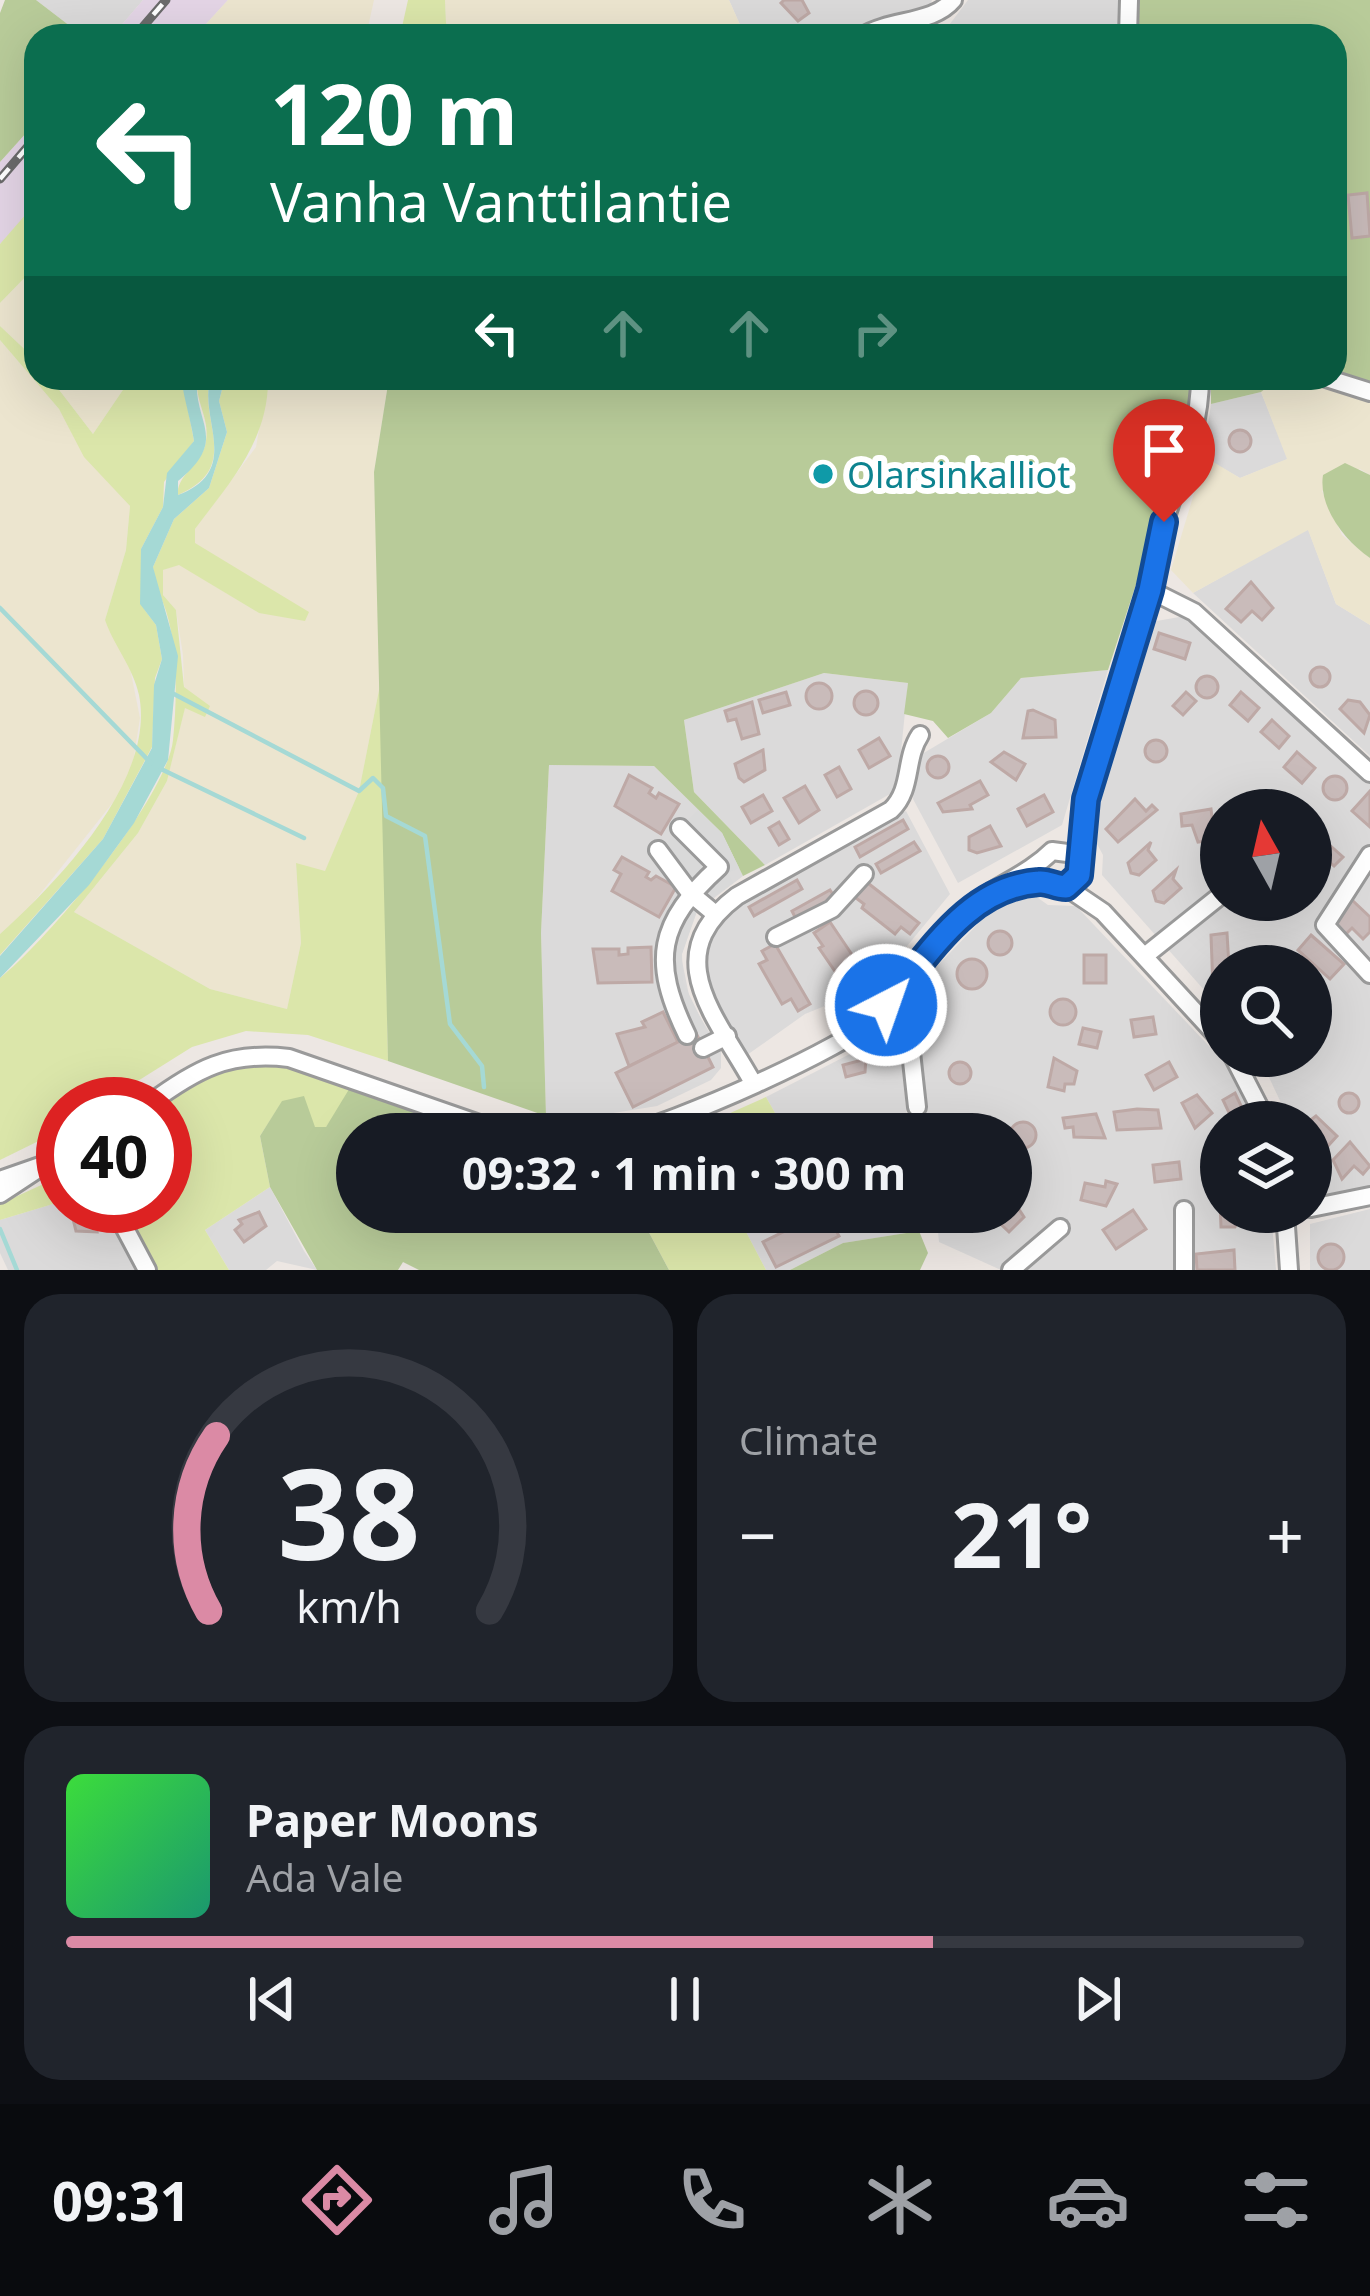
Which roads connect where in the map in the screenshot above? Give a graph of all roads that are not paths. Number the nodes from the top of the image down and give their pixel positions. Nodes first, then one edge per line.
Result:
1 (953, 0) edge
2 (891, 24) edge
3 (1199, 390) edge
4 (1150, 590) junction
5 (920, 735) dead end
6 (1370, 773) edge
7 (1086, 799) junction
8 (680, 828) dead end
9 (1057, 849) junction
10 (658, 850) dead end
11 (1370, 855) edge
12 (1045, 873) junction
13 (864, 874) dead end
14 (1075, 874) junction
15 (690, 893) junction
16 (1200, 912) edge
17 (714, 913) junction
18 (776, 938) dead end
19 (1146, 955) junction
20 (1370, 974) edge
21 (886, 1005) junction
22 (1200, 1016) edge
23 (687, 1035) dead end
24 (727, 1036) junction
25 (703, 1048) dead end
26 (185, 1077) edge
27 (752, 1081) junction
28 (917, 1107) dead end
29 (447, 1113) edge
30 (684, 1113) edge
31 (36, 1170) edge
32 (36, 1170) edge
33 (0, 1180) edge
34 (0, 1194) edge
35 (1370, 1196) edge
36 (1332, 1204) edge
37 (1184, 1210) dead end
38 (1060, 1228) dead end
39 (127, 1233) edge
40 (1286, 1233) edge
41 (147, 1270) edge
42 (1011, 1270) edge
43 (1184, 1270) edge
44 (1289, 1270) edge

1 - 2 street
3 - 4 street
4 - 6 street
4 - 7 street
5 - 17 street
7 - 9 street
7 - 14 street
8 - 15 street
9 - 12 street
9 - 14 street
10 - 15 street
11 - 20 street
12 - 14 street
12 - 21 street
13 - 18 street
14 - 19 street
15 - 17 street
15 - 23 street
16 - 19 street
17 - 24 street
19 - 22 street
21 - 27 street
21 - 28 street
24 - 25 street
24 - 27 street
26 - 29 street
27 - 30 street
31 - 33 street
32 - 34 street
35 - 36 street
37 - 43 street
38 - 42 street
39 - 41 street
40 - 44 street

